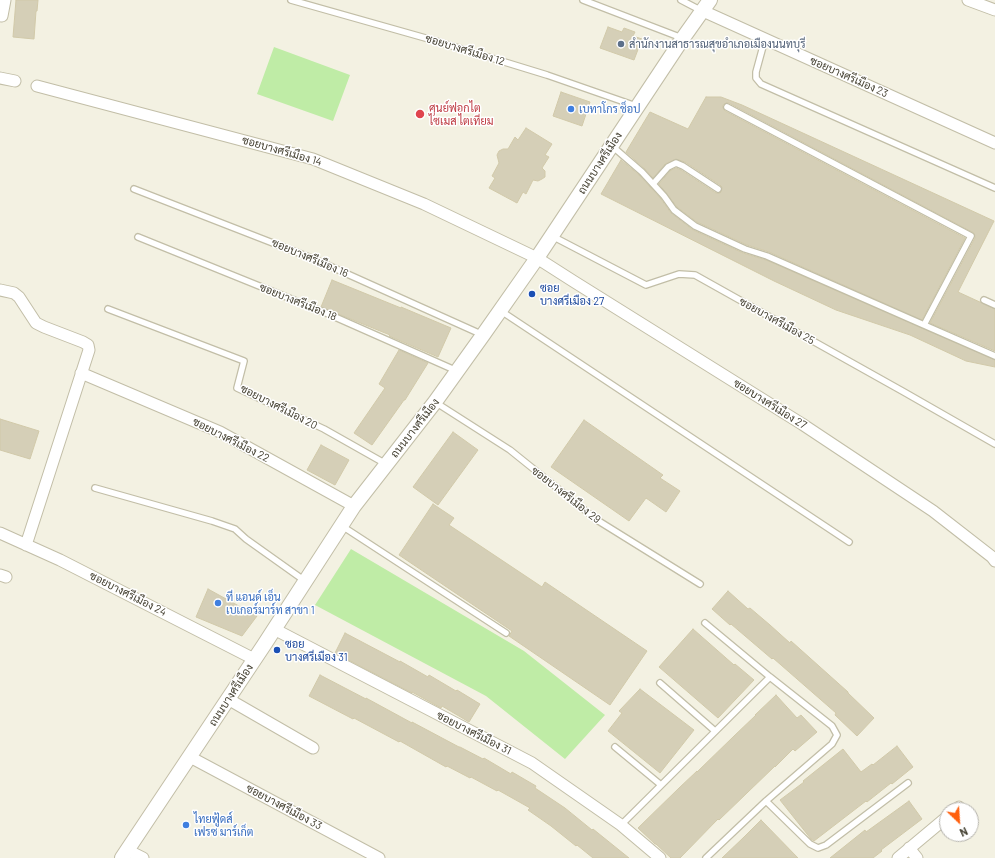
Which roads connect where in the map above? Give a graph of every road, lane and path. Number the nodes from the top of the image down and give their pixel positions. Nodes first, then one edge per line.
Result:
1 (5, 0) edge
2 (291, 0) edge
3 (583, 0) edge
4 (681, 0) edge
5 (968, 0) edge
6 (707, 6) edge
7 (995, 10) edge
8 (2, 16) dead end
9 (683, 38) junction
10 (765, 39) junction
11 (0, 78) edge
12 (16, 81) dead end
13 (37, 86) dead end
14 (637, 106) junction
15 (727, 107) dead end
16 (995, 143) edge
17 (612, 146) junction
18 (653, 184) junction
19 (995, 188) edge
20 (134, 189) dead end
21 (718, 189) dead end
22 (552, 236) junction
23 (138, 238) dead end
24 (537, 258) junction
25 (0, 290) edge
26 (984, 300) dead end
27 (995, 305) edge
28 (108, 309) dead end
29 (500, 311) junction
30 (924, 325) junction
31 (483, 335) junction
32 (995, 356) edge
33 (457, 371) junction
34 (81, 373) junction
35 (435, 402) junction
36 (995, 444) edge
37 (387, 464) junction
38 (95, 488) dead end
39 (354, 506) junction
40 (342, 525) junction
41 (0, 533) edge
42 (849, 542) dead end
43 (26, 545) junction
44 (995, 561) edge
45 (306, 581) junction
46 (700, 584) dead end
47 (705, 623) dead end
48 (274, 629) junction
49 (506, 633) dead end
50 (254, 659) junction
51 (770, 677) junction
52 (660, 683) dead end
53 (228, 699) junction
54 (715, 731) junction
55 (615, 747) dead end
56 (314, 748) dead end
57 (190, 757) junction
58 (908, 783) dead end
59 (661, 785) junction
60 (766, 801) junction
61 (939, 824) edge
62 (621, 826) junction
63 (909, 848) junction
64 (125, 854) edge
65 (143, 858) edge
66 (379, 858) edge
67 (660, 858) edge
68 (706, 858) edge
69 (898, 858) edge
70 (917, 858) edge

1 - 8 street
2 - 14 lane, ซอยบางศรีเมือง 12
3 - 9 lane
4 - 6 lane
5 - 7 street
6 - 9 street, ถนนบางศรีเมือง
6 - 10 street, ซอยบางศรีเมือง 23
9 - 14 street, ถนนบางศรีเมือง
10 - 16 street, ซอยบางศรีเมือง 23
10 - 19 lane
11 - 12 street
13 - 24 street, ซอยบางศรีเมือง 14
14 - 17 street, ถนนบางศรีเมือง
15 - 30 lane
17 - 18 lane
17 - 22 street, ถนนบางศรีเมือง
18 - 21 lane
18 - 30 lane
20 - 31 lane, ซอยบางศรีเมือง 16
22 - 24 street, ถนนบางศรีเมือง
22 - 36 lane, ซอยบางศรีเมือง 25
23 - 33 lane, ซอยบางศรีเมือง 18
24 - 29 street, ถนนบางศรีเมือง
24 - 44 street, ซอยบางศรีเมือง 27
25 - 34 street
26 - 27 lane
28 - 37 lane, ซอยบางศรีเมือง 20
29 - 31 street, ถนนบางศรีเมือง
29 - 42 lane
30 - 32 lane
31 - 33 street, ถนนบางศรีเมือง
33 - 35 street, ถนนบางศรีเมือง
34 - 39 street, ซอยบางศรีเมือง 22
34 - 43 street
35 - 37 street, ถนนบางศรีเมือง
35 - 46 lane, ซอยบางศรีเมือง 29
37 - 39 street, ถนนบางศรีเมือง
38 - 45 lane
39 - 40 street, ถนนบางศรีเมือง
40 - 45 street, ถนนบางศรีเมือง
40 - 49 lane
41 - 43 street, ซอยบางศรีเมือง 24
43 - 50 street, ซอยบางศรีเมือง 24
45 - 48 street, ถนนบางศรีเมือง
47 - 51 lane
48 - 50 street, ถนนบางศรีเมือง
48 - 62 street, ซอยบางศรีเมือง 31
50 - 53 street, ถนนบางศรีเมือง
51 - 54 lane
51 - 60 lane
52 - 54 lane
53 - 56 street
53 - 57 street, ถนนบางศรีเมือง
54 - 59 lane
55 - 59 lane
57 - 64 street, ถนนบางศรีเมือง
57 - 66 street, ซอยบางศรีเมือง 33
58 - 60 lane
59 - 62 lane
60 - 68 lane
61 - 63 street
62 - 67 street, ซอยบางศรีเมือง 31
63 - 69 street
63 - 70 street
64 - 65 street

